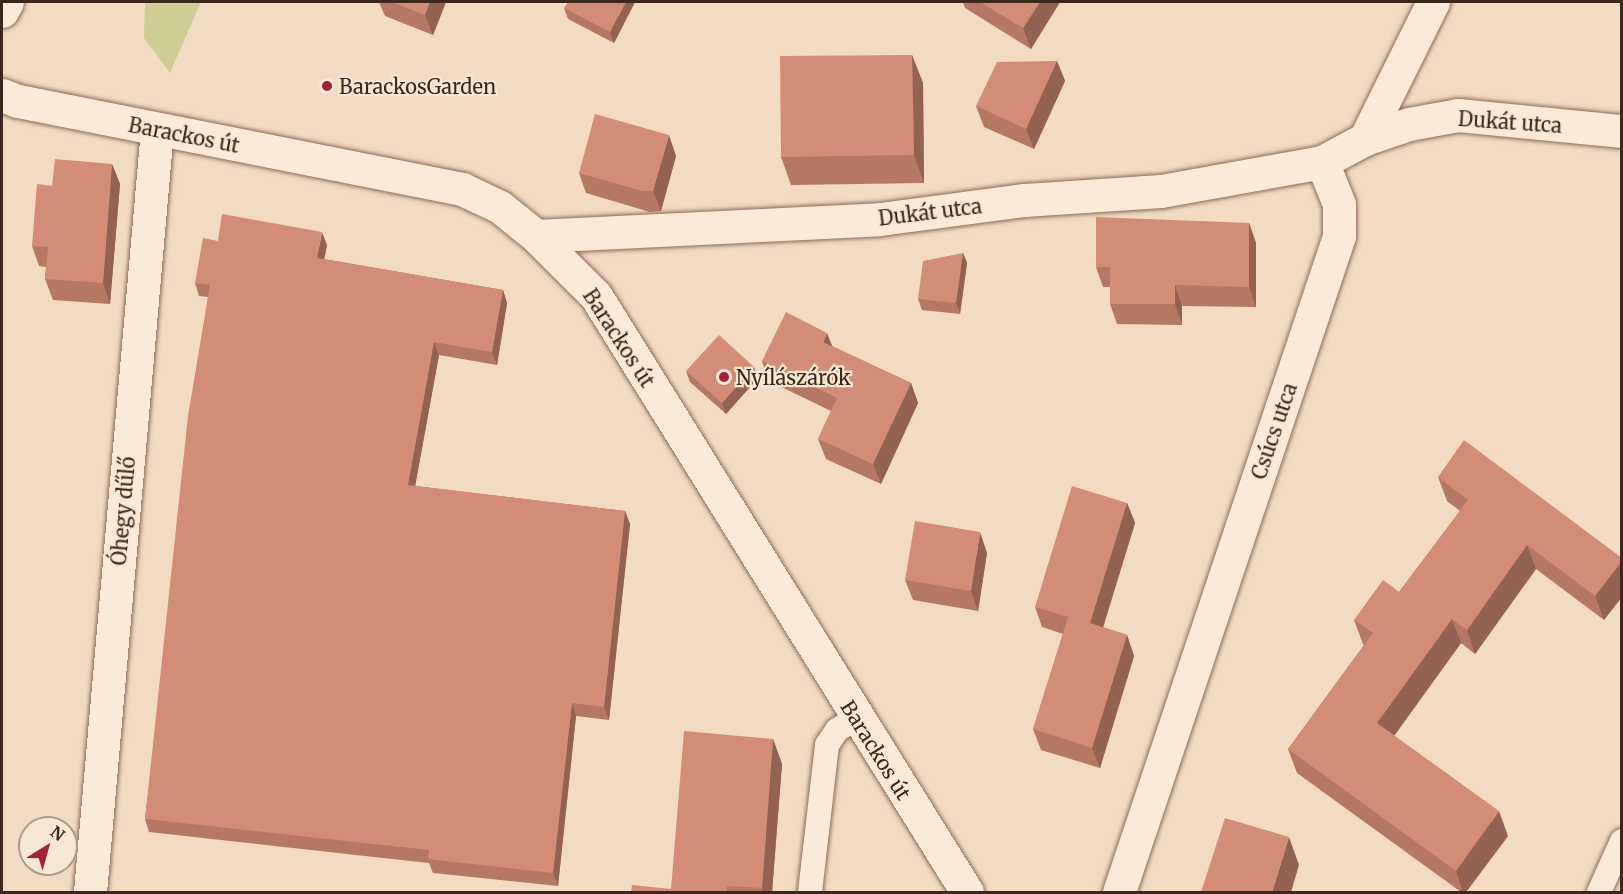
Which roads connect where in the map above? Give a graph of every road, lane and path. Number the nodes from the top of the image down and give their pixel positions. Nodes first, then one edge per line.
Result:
1 (7, 2) edge
2 (1433, 2) edge
3 (2, 11) edge
4 (2, 95) edge
5 (157, 130) junction
6 (1622, 131) edge
7 (1365, 139) junction
8 (1322, 162) junction
9 (536, 236) junction
10 (856, 718) junction
11 (1622, 842) edge
12 (90, 892) edge
13 (810, 892) edge
14 (967, 892) edge
15 (1119, 892) edge
16 (1599, 892) edge

1 - 3 street
2 - 7 street
4 - 5 street, Barackos út
5 - 9 street, Barackos út
5 - 12 street, Óhegy dűlő
6 - 7 street, Dukát utca
7 - 8 street
8 - 9 street, Dukát utca
8 - 15 street, Csúcs utca
9 - 10 street, Barackos út
10 - 13 lane
10 - 14 street, Barackos út
11 - 16 lane

